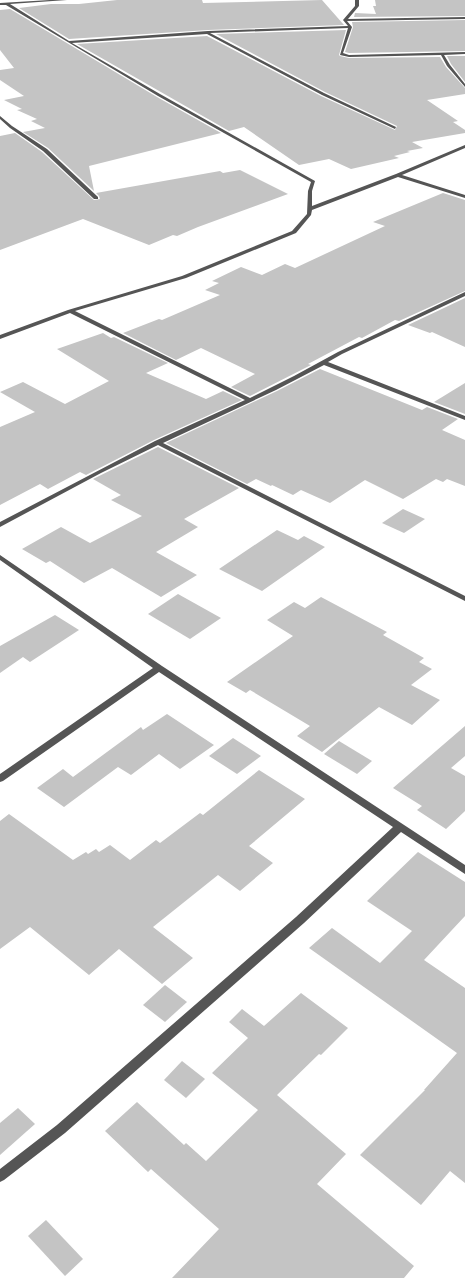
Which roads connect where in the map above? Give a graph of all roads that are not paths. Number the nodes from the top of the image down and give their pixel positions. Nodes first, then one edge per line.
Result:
1 (65, 0) edge
2 (357, 0) edge
3 (0, 4) edge
4 (7, 4) junction
5 (465, 18) edge
6 (345, 20) junction
7 (350, 27) junction
8 (208, 32) junction
9 (69, 42) junction
10 (465, 53) edge
11 (442, 54) junction
12 (465, 86) edge
13 (0, 117) edge
14 (395, 128) dead end
15 (465, 146) edge
16 (398, 175) junction
17 (465, 197) edge
18 (96, 198) dead end
19 (310, 209) junction
20 (465, 294) edge
21 (70, 310) junction
22 (0, 337) edge
23 (324, 363) junction
24 (250, 400) junction
25 (465, 418) edge
26 (157, 442) junction
27 (0, 525) edge
28 (0, 557) edge
29 (465, 600) edge
30 (159, 668) junction
31 (0, 779) edge
32 (400, 827) junction
33 (465, 870) edge
34 (0, 1176) edge

1 - 4 street
2 - 6 street
3 - 4 street
4 - 9 street
5 - 6 street
6 - 7 street
7 - 8 street
7 - 11 street
8 - 9 street
8 - 14 street
9 - 19 street
10 - 11 street
11 - 12 street
13 - 18 street
15 - 16 street
16 - 17 street
16 - 19 street
19 - 21 street
20 - 23 street
21 - 22 street
21 - 24 street
23 - 24 street
23 - 25 street
24 - 26 street
26 - 27 street
26 - 29 street
28 - 30 street
30 - 31 street
30 - 32 street
32 - 33 street
32 - 34 street

